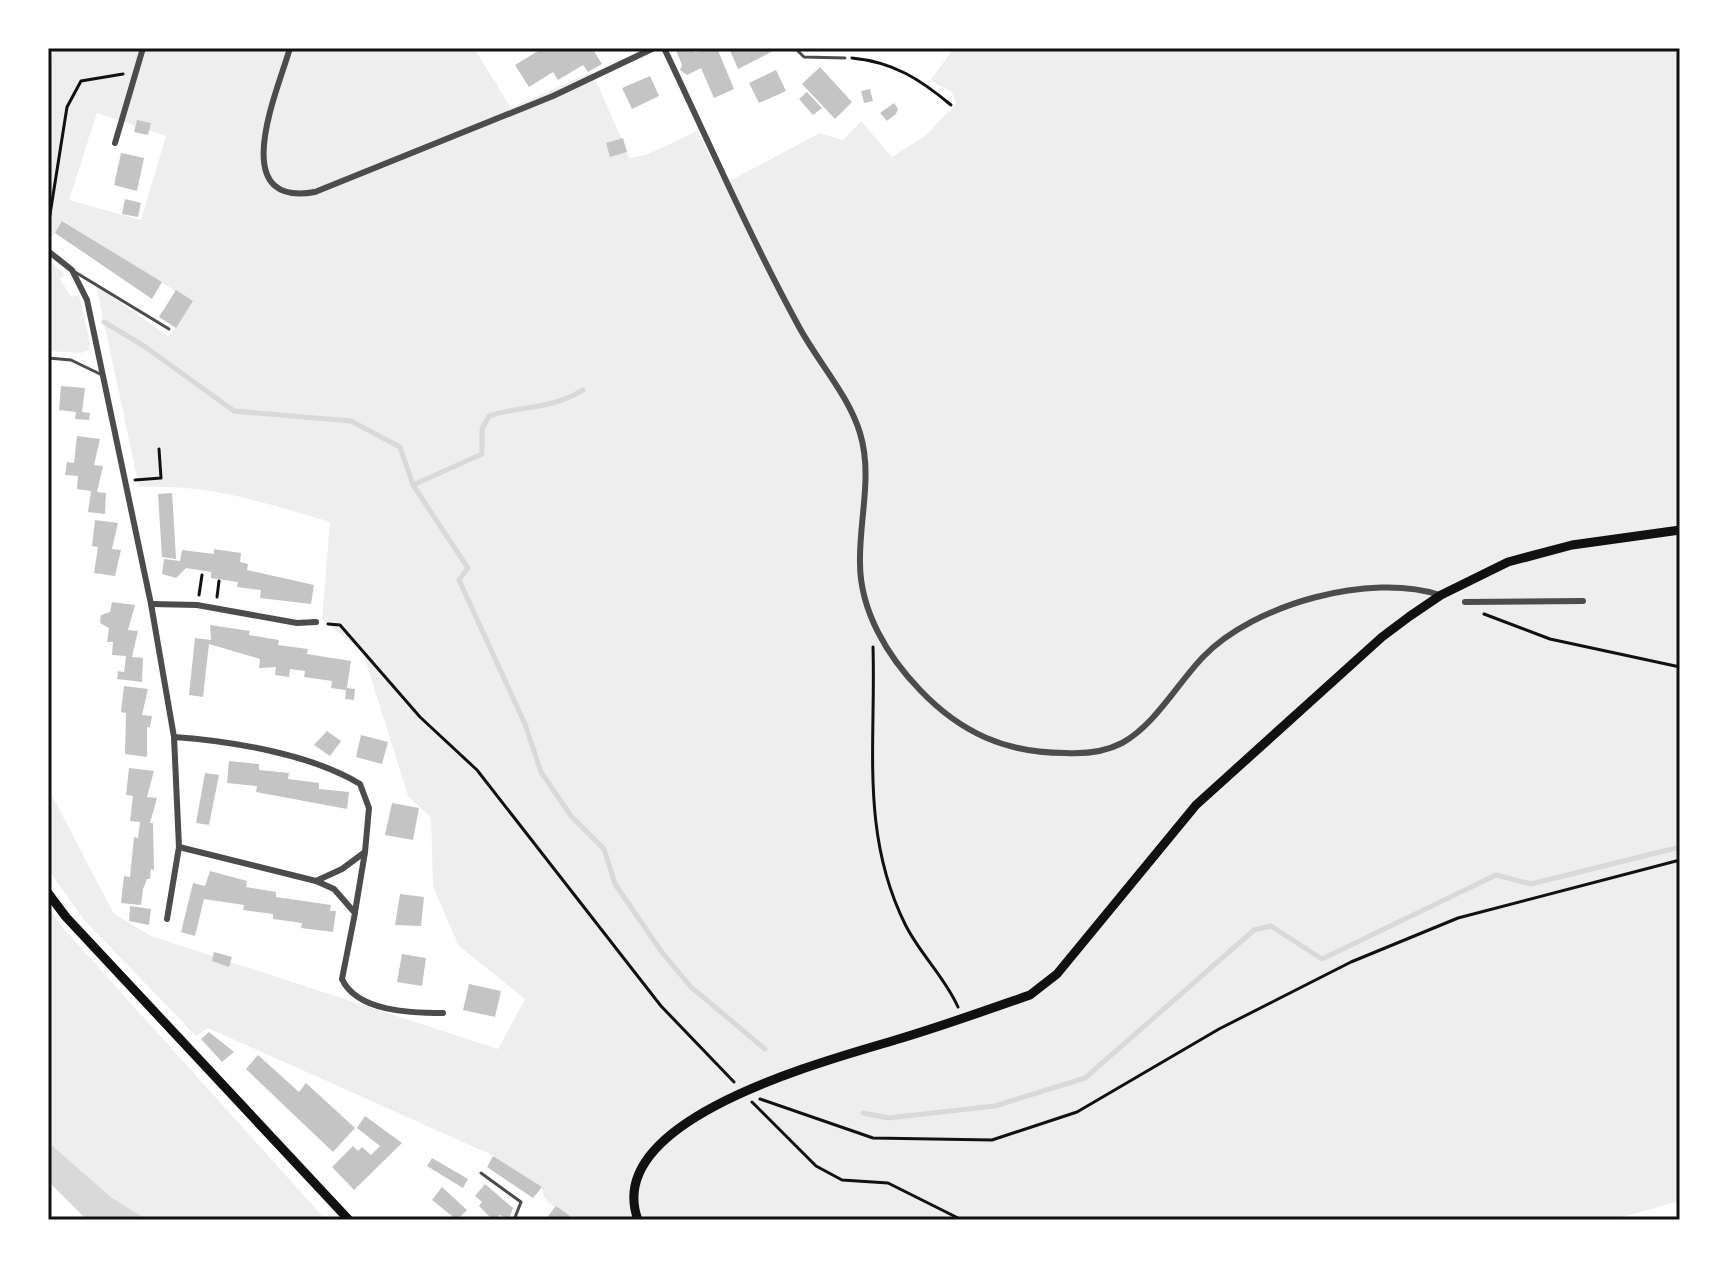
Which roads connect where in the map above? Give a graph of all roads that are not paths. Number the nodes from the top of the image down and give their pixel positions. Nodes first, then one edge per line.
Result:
1 (143, 48) edge
2 (290, 48) edge
3 (654, 48) edge
4 (664, 48) edge
5 (795, 48) edge
6 (845, 58) road end
7 (115, 143) dead end
8 (48, 251) edge
9 (72, 270) junction
10 (169, 329) dead end
11 (48, 358) edge
12 (100, 374) junction
13 (1680, 530) edge
14 (1441, 595) junction
15 (1583, 601) dead end
16 (1465, 602) road end
17 (151, 604) junction
18 (316, 622) road end
19 (174, 737) junction
20 (179, 847) junction
21 (365, 852) junction
22 (316, 881) junction
23 (48, 893) edge
24 (355, 913) junction
25 (167, 919) dead end
26 (443, 1013) dead end
27 (481, 1173) dead end
28 (349, 1220) edge
29 (514, 1220) edge
30 (638, 1220) edge

1 - 7 street
2 - 3 street
4 - 14 street
5 - 6 lane
8 - 9 street
9 - 10 lane
9 - 12 street
11 - 12 lane
12 - 17 street
13 - 14 main road
14 - 30 main road
15 - 16 street
17 - 18 street
17 - 19 street
19 - 20 street
19 - 21 street
20 - 22 street
20 - 25 street
21 - 22 street
21 - 24 street
22 - 24 street
23 - 28 main road
24 - 26 street
27 - 29 lane

